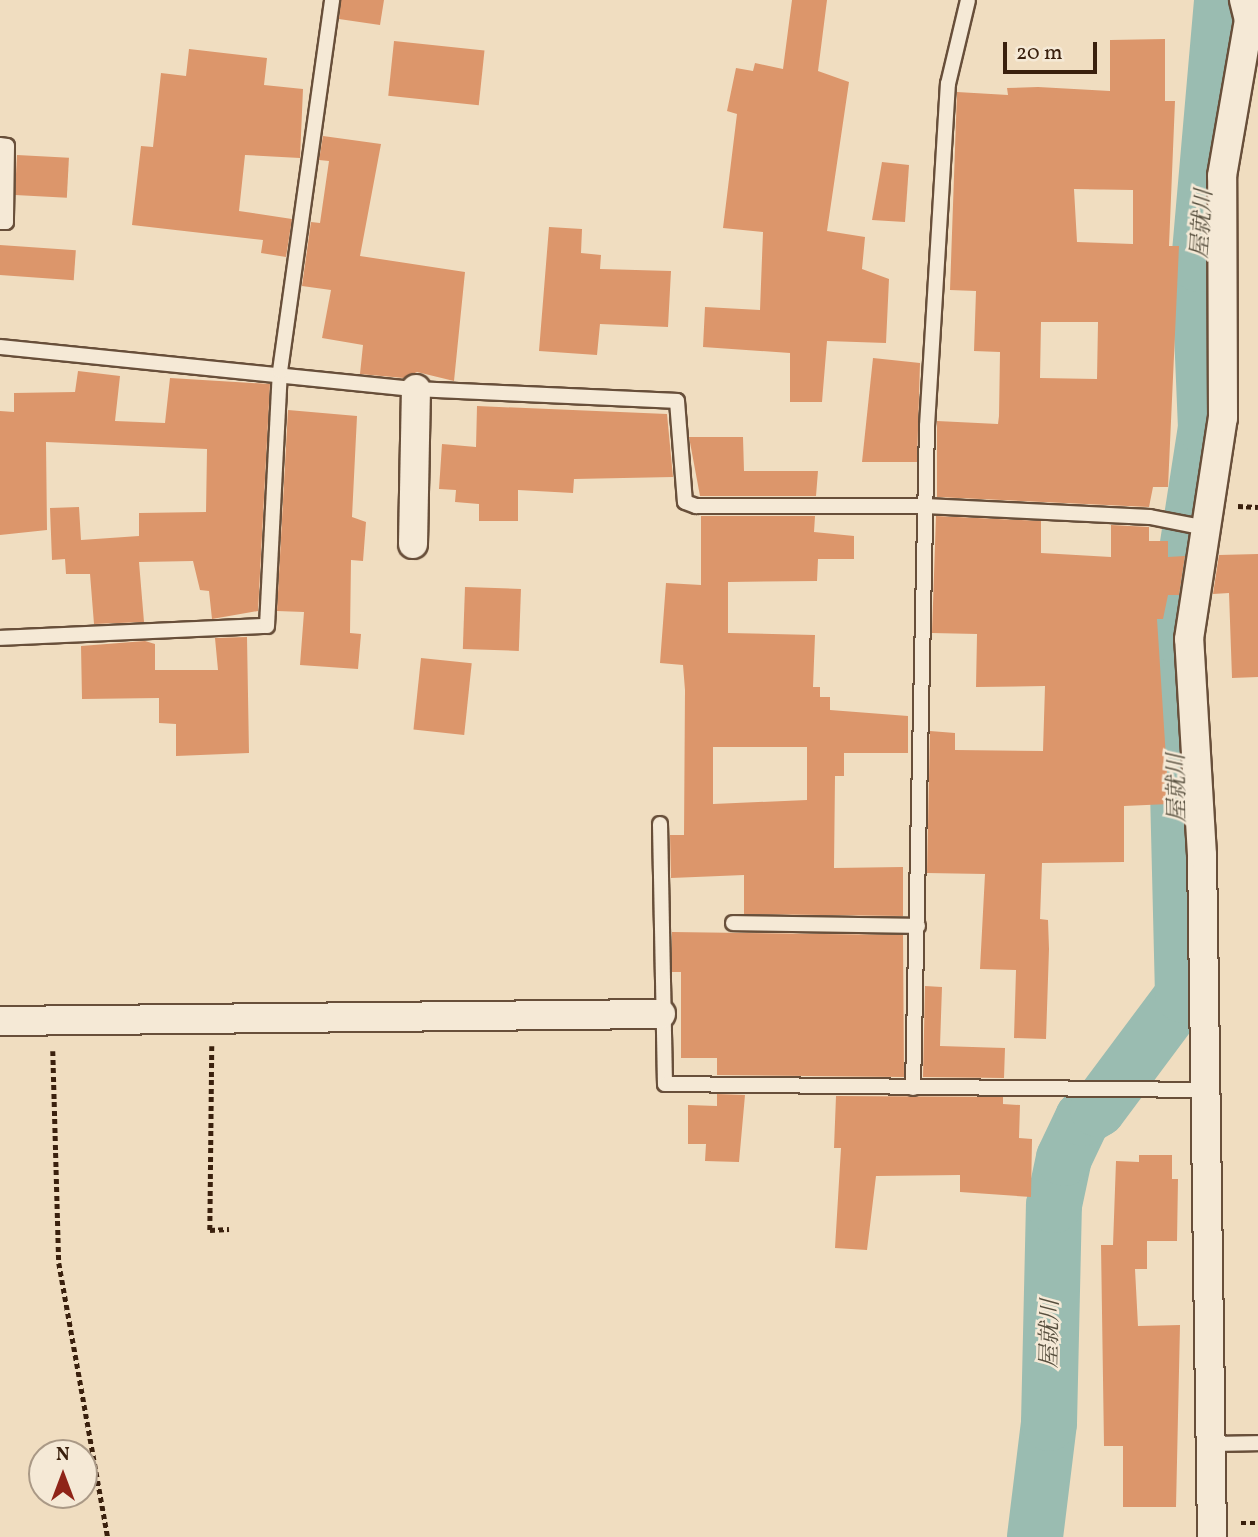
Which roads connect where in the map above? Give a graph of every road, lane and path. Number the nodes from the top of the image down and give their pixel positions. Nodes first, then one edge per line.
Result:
1 (332, 0) edge
2 (968, 0) edge
3 (1246, 13) edge
4 (0, 145) edge
5 (0, 222) edge
6 (0, 347) edge
7 (280, 372) junction
8 (416, 389) junction
9 (925, 506) junction
10 (1194, 526) junction
11 (413, 544) dead end
12 (0, 638) edge
13 (660, 824) dead end
14 (733, 923) dead end
15 (918, 926) junction
16 (661, 1014) junction
17 (213, 1020) junction
18 (0, 1021) edge
19 (52, 1022) junction
20 (913, 1088) junction
21 (1201, 1090) junction
22 (229, 1229) dead end
23 (1258, 1443) edge
24 (1208, 1444) junction
25 (108, 1537) edge
26 (1212, 1537) edge

1 - 7 lane
2 - 9 lane
3 - 10 street
4 - 5 lane
6 - 7 lane
7 - 8 lane
7 - 12 lane
8 - 9 lane
8 - 11 street
9 - 10 lane
9 - 15 lane
10 - 21 street
13 - 16 lane
14 - 15 lane
15 - 20 lane
16 - 17 street
16 - 20 lane
17 - 19 street
17 - 22 path
18 - 19 street
19 - 25 path
20 - 21 lane
21 - 24 street
23 - 24 lane
24 - 26 street

